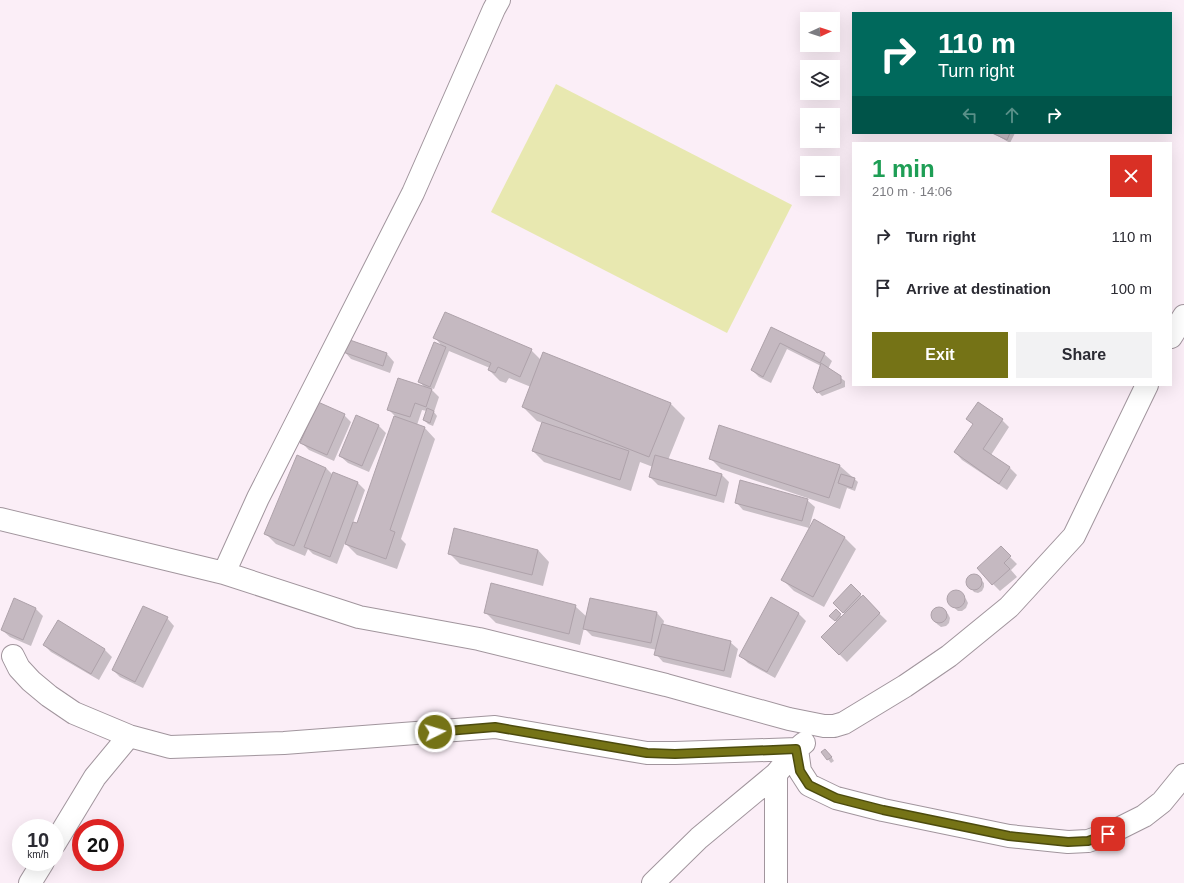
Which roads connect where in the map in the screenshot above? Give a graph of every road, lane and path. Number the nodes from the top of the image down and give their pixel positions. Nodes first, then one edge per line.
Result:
1 (499, 0) edge
2 (1184, 316) edge
3 (1172, 335) edge
4 (1147, 386) edge
5 (0, 519) edge
6 (224, 573) junction
7 (13, 656) dead end
8 (824, 726) junction
9 (129, 736) junction
10 (796, 749) junction
11 (776, 774) junction
12 (1184, 775) edge
13 (64, 828) edge
14 (37, 871) edge
15 (30, 883) edge
16 (653, 883) edge
17 (776, 883) edge

1 - 6 street
2 - 3 street
4 - 8 street
5 - 6 street
6 - 8 street
7 - 9 street
8 - 10 street
9 - 10 street
9 - 13 street
10 - 11 street
10 - 12 street
11 - 16 street
11 - 17 street
14 - 15 street

